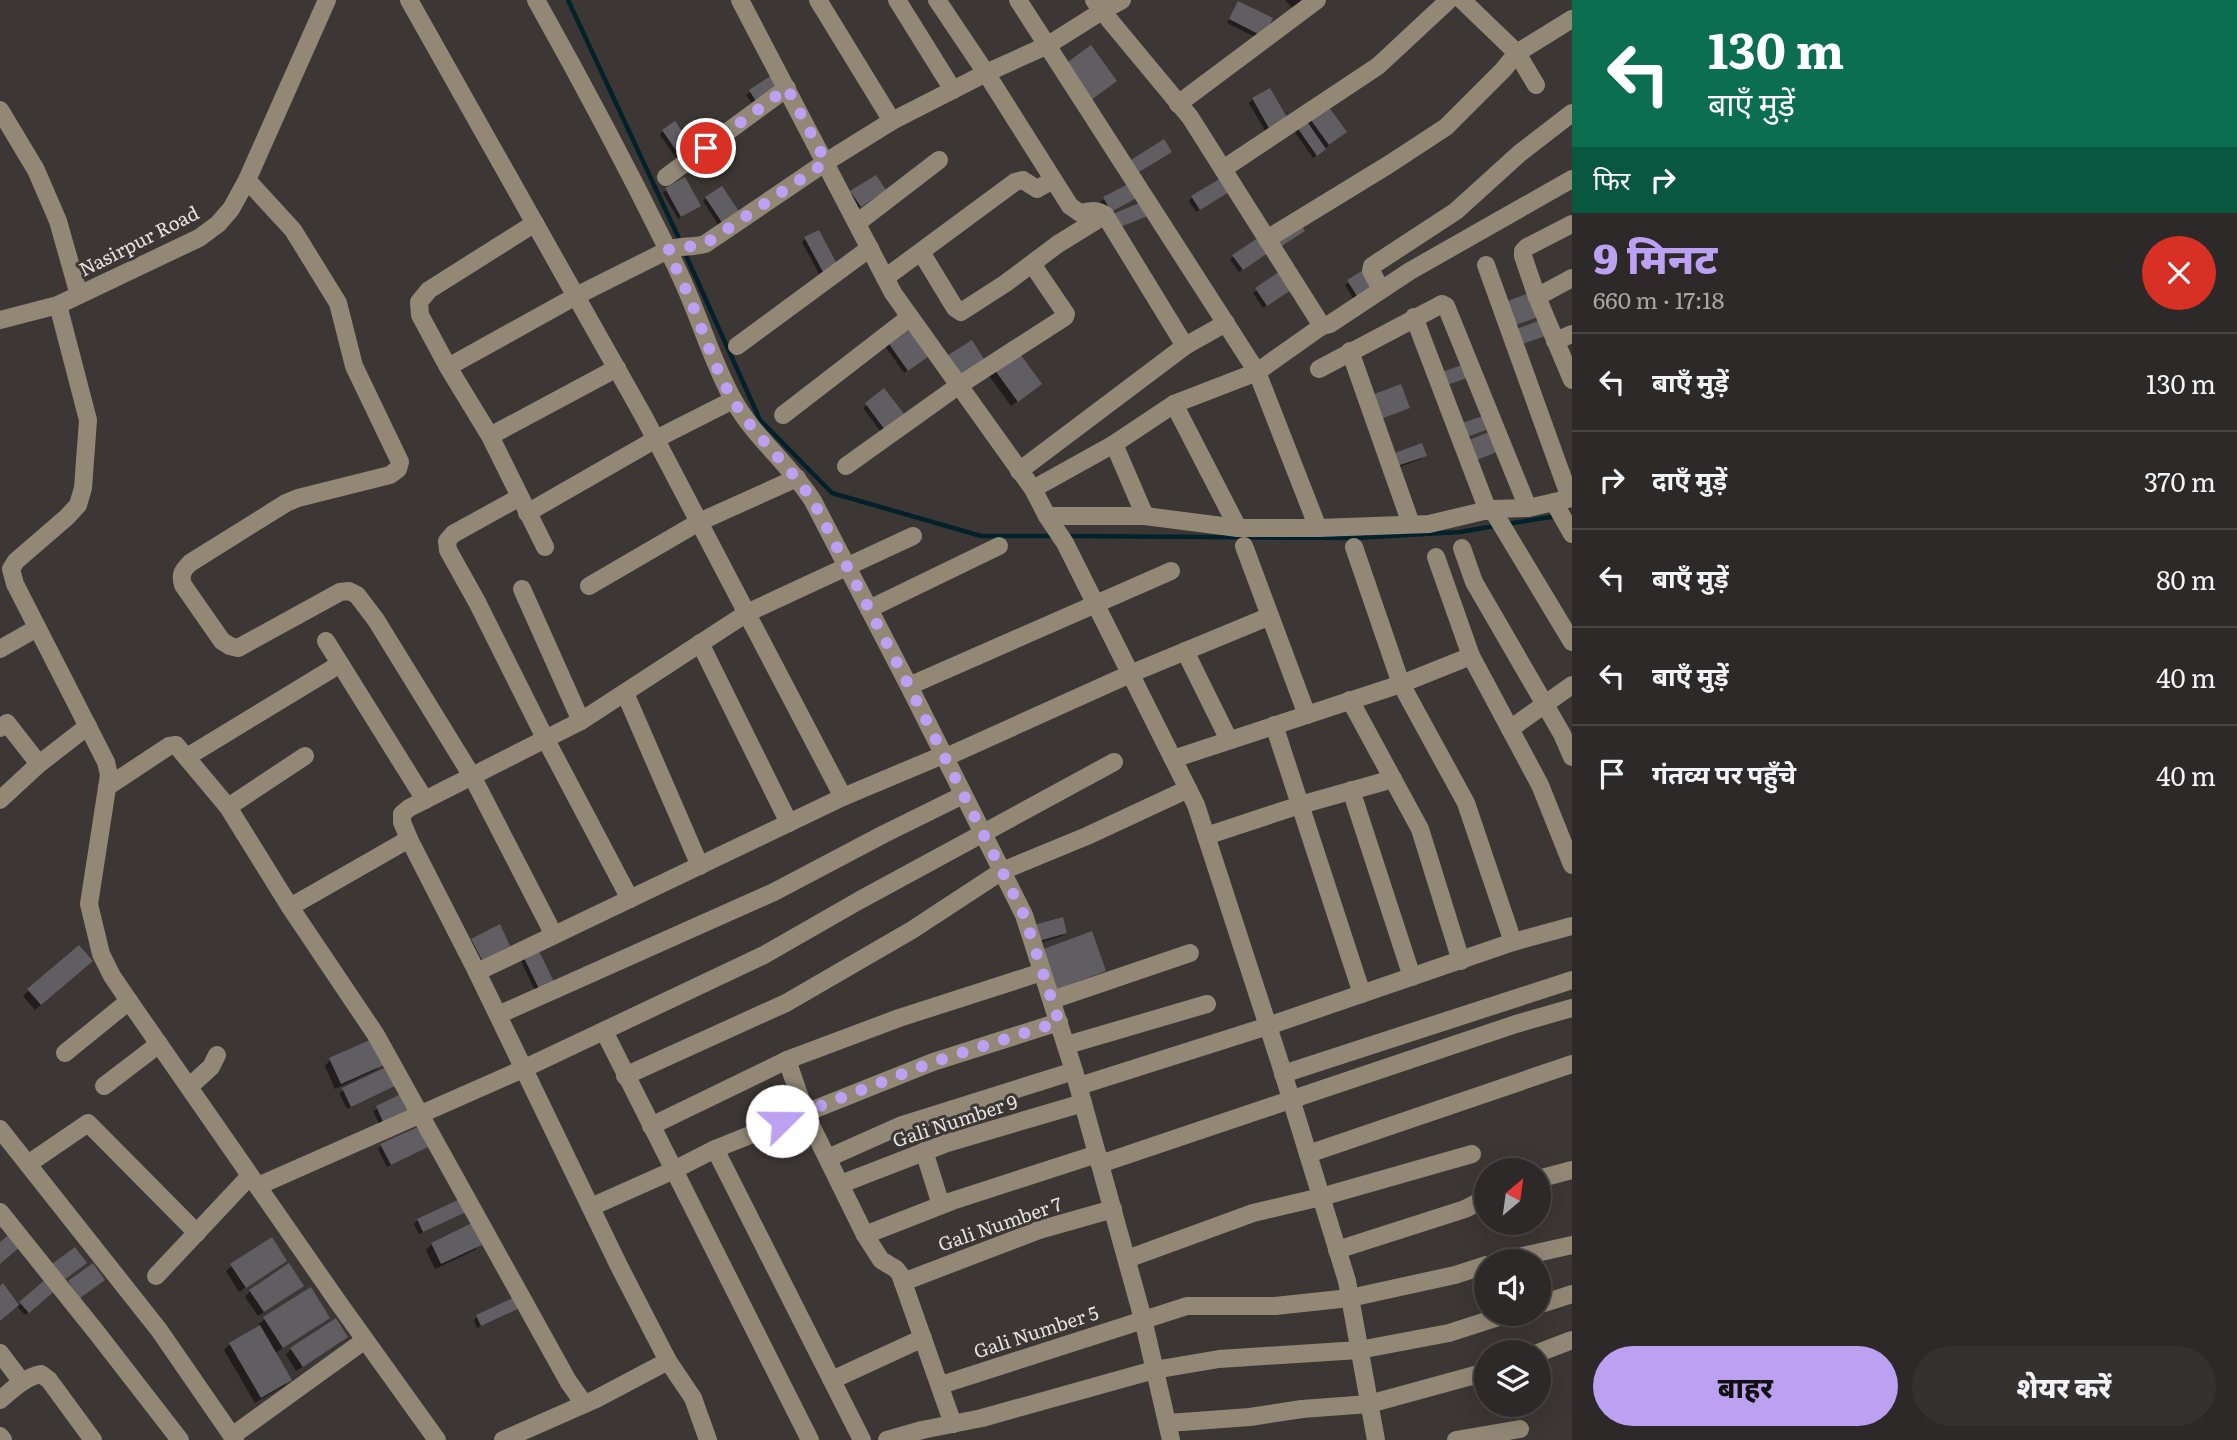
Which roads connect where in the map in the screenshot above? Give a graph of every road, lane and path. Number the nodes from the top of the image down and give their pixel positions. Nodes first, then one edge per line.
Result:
1 (327, 0) edge
2 (409, 0) edge
3 (536, 0) edge
4 (740, 0) edge
5 (818, 0) edge
6 (897, 0) edge
7 (937, 0) edge
8 (1018, 0) edge
9 (1122, 0) edge
10 (1317, 0) edge
11 (1449, 0) edge
12 (1462, 0) edge
13 (1098, 6) edge
14 (1572, 19) edge
15 (1048, 45) junction
16 (1517, 53) junction
17 (986, 73) junction
18 (1536, 85) dead end
19 (787, 88) junction
20 (954, 90) junction
21 (1178, 104) junction
22 (0, 110) edge
23 (1572, 113) edge
24 (892, 121) junction
25 (939, 160) dead end
26 (826, 162) junction
27 (1223, 169) junction
28 (666, 177) dead end
29 (1572, 179) edge
30 (247, 180) junction
31 (1053, 180) junction
32 (1105, 215) junction
33 (535, 223) junction
34 (857, 223) junction
35 (1572, 224) edge
36 (1267, 239) junction
37 (870, 247) junction
38 (673, 248) junction
39 (921, 252) junction
40 (1032, 264) junction
41 (1486, 265) dead end
42 (885, 278) junction
43 (1572, 278) edge
44 (1381, 289) junction
45 (79, 295) junction
46 (576, 296) junction
47 (1537, 297) junction
48 (58, 305) junction
49 (910, 317) junction
50 (1414, 317) junction
51 (0, 320) edge
52 (1226, 323) junction
53 (1322, 326) junction
54 (1564, 337) edge
55 (737, 345) dead end
56 (1185, 346) junction
57 (1350, 351) junction
58 (448, 367) junction
59 (617, 368) junction
60 (1319, 369) dead end
61 (1257, 372) junction
62 (1572, 380) edge
63 (958, 386) junction
64 (733, 400) junction
65 (1174, 404) junction
66 (783, 415) dead end
67 (490, 436) junction
68 (656, 439) junction
69 (1114, 444) junction
70 (846, 466) dead end
71 (1019, 471) junction
72 (797, 478) junction
73 (1033, 489) junction
74 (524, 505) junction
75 (1528, 508) junction
76 (1565, 510) edge
77 (1491, 511) junction
78 (1146, 516) junction
79 (1050, 520) junction
80 (699, 522) junction
81 (1411, 524) junction
82 (1238, 528) junction
83 (1318, 528) junction
84 (913, 536) dead end
85 (999, 546) dead end
86 (1244, 546) dead end
87 (545, 547) dead end
88 (1354, 547) dead end
89 (1462, 548) dead end
90 (1436, 557) dead end
91 (0, 564) edge
92 (848, 568) junction
93 (1171, 571) dead end
94 (15, 584) junction
95 (589, 586) dead end
96 (522, 589) dead end
97 (1094, 604) junction
98 (869, 609) junction
99 (747, 614) junction
100 (1270, 616) junction
101 (37, 628) junction
102 (326, 641) dead end
103 (1572, 642) edge
104 (700, 643) junction
105 (0, 649) edge
106 (1185, 651) junction
107 (1471, 656) junction
108 (340, 664) junction
109 (1130, 674) junction
110 (1401, 684) junction
111 (1572, 685) edge
112 (909, 686) junction
113 (625, 693) junction
114 (1350, 700) junction
115 (1545, 705) junction
116 (1307, 715) junction
117 (581, 721) junction
118 (1274, 725) junction
119 (88, 726) junction
120 (0, 728) edge
121 (1510, 729) junction
122 (545, 738) junction
123 (1230, 740) junction
124 (305, 756) dead end
125 (187, 757) junction
126 (1572, 757) edge
127 (944, 758) junction
128 (1173, 759) junction
129 (1114, 762) dead end
130 (39, 764) junction
131 (472, 776) junction
132 (1393, 779) junction
133 (107, 786) junction
134 (1188, 789) junction
135 (1351, 790) junction
136 (963, 795) junction
137 (843, 797) junction
138 (0, 800) edge
139 (425, 800) junction
140 (1300, 805) junction
141 (228, 807) junction
142 (789, 824) junction
143 (982, 833) junction
144 (1206, 836) junction
145 (409, 839) junction
146 (1572, 865) edge
147 (701, 866) junction
148 (1002, 871) junction
149 (630, 899) junction
150 (290, 907) junction
151 (1572, 926) edge
152 (554, 935) junction
153 (1513, 942) junction
154 (1190, 953) dead end
155 (1461, 961) junction
156 (477, 972) junction
157 (1042, 972) junction
158 (1412, 977) junction
159 (1572, 980) edge
160 (1362, 995) junction
161 (1052, 1000) junction
162 (129, 1001) junction
163 (1207, 1004) dead end
164 (1572, 1008) edge
165 (498, 1015) junction
166 (1059, 1022) junction
167 (1268, 1026) junction
168 (604, 1031) junction
169 (159, 1044) junction
170 (1067, 1045) junction
171 (65, 1053) dead end
172 (217, 1055) dead end
173 (787, 1060) junction
174 (1572, 1064) edge
175 (523, 1069) junction
176 (1283, 1074) junction
177 (625, 1076) junction
178 (104, 1086) dead end
179 (189, 1087) junction
180 (1079, 1087) junction
181 (1291, 1101) junction
182 (804, 1112) junction
183 (421, 1114) junction
184 (651, 1126) junction
185 (0, 1129) edge
186 (715, 1149) junction
187 (924, 1152) junction
188 (1308, 1154) junction
189 (1472, 1154) dead end
190 (828, 1158) junction
191 (1099, 1159) junction
192 (28, 1164) junction
193 (674, 1170) junction
194 (1572, 1170) edge
195 (1551, 1176) edge
196 (254, 1181) junction
197 (841, 1184) junction
198 (1321, 1197) junction
199 (1474, 1204) edge
200 (942, 1205) junction
201 (591, 1207) junction
202 (1113, 1209) junction
203 (0, 1213) edge
204 (197, 1233) junction
205 (865, 1236) junction
206 (1572, 1244) edge
207 (1551, 1249) edge
208 (1337, 1250) junction
209 (1127, 1259) junction
210 (1474, 1269) edge
211 (156, 1276) dead end
212 (903, 1282) junction
213 (1572, 1294) edge
214 (1350, 1298) junction
215 (1551, 1301) edge
216 (1143, 1319) junction
217 (1474, 1325) edge
218 (923, 1338) junction
219 (365, 1340) junction
220 (1572, 1340) edge
221 (1551, 1348) edge
222 (1359, 1350) junction
223 (0, 1353) edge
224 (668, 1361) junction
225 (1154, 1370) junction
226 (1474, 1374) edge
227 (832, 1380) junction
228 (22, 1382) junction
229 (941, 1385) junction
230 (0, 1400) edge
231 (584, 1404) junction
232 (1370, 1404) junction
233 (953, 1424) junction
234 (1520, 1429) dead end
235 (1169, 1432) edge
236 (233, 1438) edge
237 (93, 1440) edge
238 (180, 1440) edge
239 (437, 1440) edge
240 (503, 1440) edge
241 (708, 1440) edge
242 (810, 1440) edge
243 (862, 1440) edge
244 (887, 1440) edge
245 (1376, 1440) edge
246 (1456, 1440) edge

1 - 30 street, Nasirpur Road
2 - 33 street
3 - 38 street
4 - 19 street
5 - 24 street
6 - 20 street
7 - 17 street
8 - 15 street
9 - 13 street
10 - 21 street
11 - 27 street
12 - 16 street
13 - 15 street
13 - 21 street
14 - 16 street
15 - 17 street
15 - 52 street
16 - 18 street
16 - 36 street
17 - 20 street
17 - 31 street
19 - 26 street
19 - 28 street
20 - 24 street
21 - 27 street
22 - 45 street
23 - 44 street
24 - 26 street
25 - 34 street
26 - 34 street
26 - 38 street
27 - 36 street
29 - 44 street
30 - 45 street, Nasirpur Road
30 - 131 street
31 - 32 street
31 - 39 street
32 - 40 street
32 - 56 street
33 - 46 street
33 - 58 street
34 - 37 street
35 - 47 street
36 - 53 street
37 - 42 street
37 - 55 street
38 - 46 street
38 - 64 street
39 - 40 street
39 - 42 street
40 - 63 street
41 - 76 street
42 - 49 street
43 - 47 street
44 - 53 street
45 - 48 street, Nasirpur Road
46 - 58 street
46 - 59 street
47 - 54 street
48 - 51 street, Nasirpur Road
48 - 94 street
49 - 63 street
49 - 66 street
50 - 57 street
50 - 75 street
50 - 77 street
52 - 56 street
52 - 61 street
53 - 61 street
54 - 62 street
56 - 71 street
57 - 60 street
57 - 81 street
58 - 67 street
59 - 67 street
59 - 68 street
61 - 65 street
61 - 83 street
63 - 70 street
63 - 71 street
64 - 68 street
64 - 72 street
65 - 69 street
65 - 82 street
67 - 74 street
68 - 74 street
68 - 80 street
69 - 73 street
69 - 78 street
71 - 73 street
72 - 80 street
72 - 92 street
73 - 79 street
74 - 87 street
74 - 122 street
75 - 76 street
75 - 77 street
77 - 81 street
77 - 103 street
78 - 79 street
78 - 82 street
79 - 97 street
80 - 95 street
80 - 99 street
81 - 83 street
82 - 83 street
84 - 92 street
85 - 98 street
86 - 100 street
88 - 110 street
89 - 115 street
90 - 107 street
91 - 94 street
92 - 98 street
92 - 99 street
93 - 97 street
94 - 101 street
96 - 117 street
97 - 109 street
97 - 112 street
98 - 112 street
99 - 104 street
99 - 137 street
100 - 106 street
100 - 116 street
101 - 105 street
101 - 119 street
102 - 108 street
104 - 113 street
104 - 142 street
106 - 109 street
106 - 123 street
107 - 110 street
107 - 121 street
108 - 125 street
108 - 139 street
109 - 127 street
109 - 128 street
110 - 114 street
110 - 153 street
111 - 115 street
112 - 127 street
113 - 117 street
113 - 147 street
114 - 116 street
114 - 132 street
115 - 121 street
115 - 126 street
116 - 118 street
117 - 122 street
118 - 123 street
118 - 140 street
119 - 130 street
119 - 133 street
120 - 130 street
121 - 146 street
122 - 131 street
122 - 149 street
123 - 128 street
124 - 141 street
125 - 133 street
125 - 141 street
127 - 136 street
127 - 137 street
128 - 134 street
129 - 143 street
130 - 138 street
131 - 139 street
131 - 152 street
132 - 135 street
132 - 155 street
133 - 162 street
134 - 144 street
134 - 148 street
135 - 140 street
135 - 158 street
136 - 143 street
136 - 165 street
137 - 142 street
139 - 145 street
140 - 144 street
140 - 160 street
141 - 150 street
142 - 147 street
143 - 148 street
143 - 168 street
144 - 167 street
145 - 150 street
145 - 156 street
147 - 149 street
148 - 157 street
148 - 177 street
149 - 152 street
150 - 183 street
151 - 153 street
152 - 156 street
153 - 155 street
154 - 161 street
155 - 158 street
156 - 165 street
157 - 161 street
157 - 173 street
158 - 160 street
159 - 176 street
160 - 167 street
161 - 166 street
162 - 169 street
162 - 171 street
163 - 170 street
164 - 181 street
165 - 175 street
166 - 170 street
166 - 182 street
167 - 176 street
167 - 180 street
168 - 175 street
168 - 177 street
169 - 178 street
169 - 179 street
170 - 180 street
172 - 179 street
173 - 182 street
173 - 184 street
174 - 188 street
175 - 183 street
175 - 201 street
176 - 181 street
177 - 184 street
179 - 196 street
180 - 187 street, Gali Number 9
180 - 190 street
180 - 191 street
181 - 188 street
181 - 191 street
182 - 186 street
182 - 190 street
183 - 196 street
183 - 231 street
184 - 193 street
185 - 192 street
186 - 193 street
186 - 227 street
187 - 197 street, Gali Number 9
187 - 200 street
188 - 198 street
189 - 198 street
190 - 197 street
191 - 200 street
191 - 202 street
192 - 204 street
192 - 236 street
193 - 201 street
193 - 242 street
194 - 195 street
196 - 204 street
196 - 219 street
197 - 205 street
198 - 208 street
198 - 209 street
199 - 208 street
200 - 205 street
201 - 224 street
202 - 209 street
202 - 212 street, Gali Number 7
203 - 238 street
204 - 211 street
205 - 212 street
206 - 207 street
208 - 214 street
209 - 216 street
210 - 214 street, Gali Number 5
212 - 218 street
213 - 215 street
214 - 216 street, Gali Number 5
214 - 222 street
216 - 225 street
216 - 229 street, Gali Number 5
217 - 222 street
218 - 227 street
218 - 229 street
219 - 236 street
219 - 239 street
220 - 221 street
222 - 225 street
222 - 232 street
223 - 228 street
224 - 231 street
224 - 241 street
225 - 233 street
225 - 235 street
226 - 232 street
227 - 243 street
228 - 230 street
228 - 237 street
229 - 233 street
231 - 240 street
232 - 235 street
232 - 245 street
233 - 244 street
234 - 246 street

